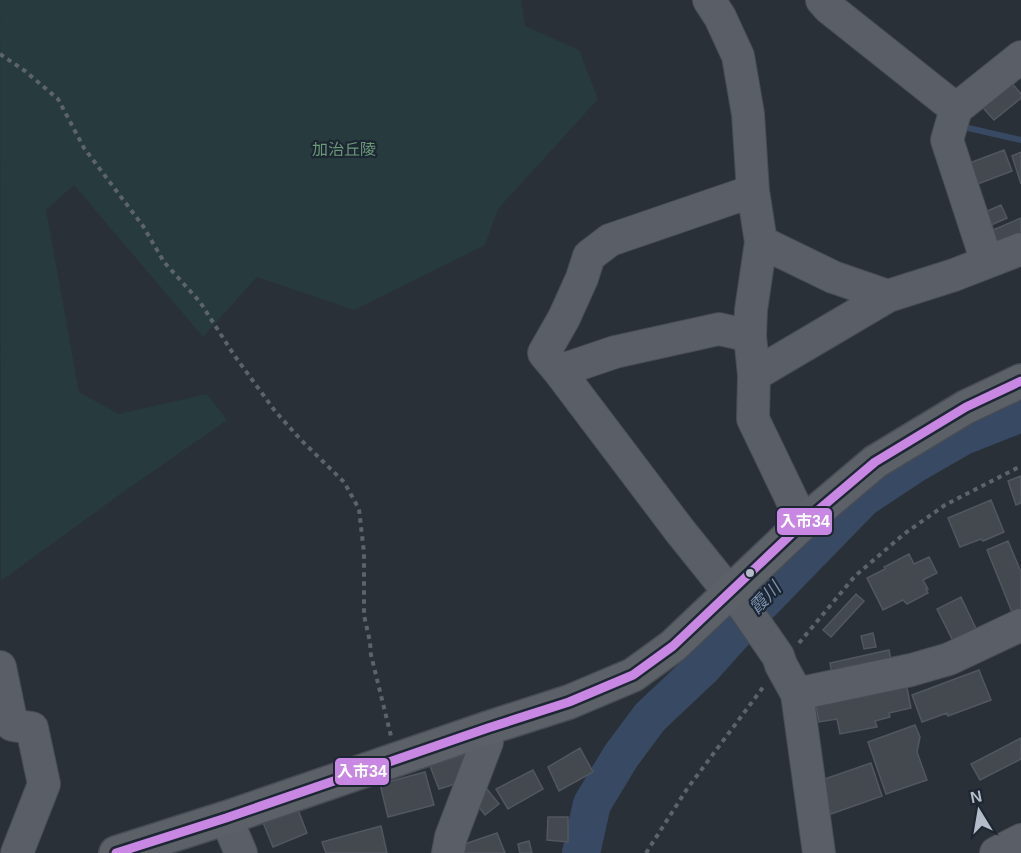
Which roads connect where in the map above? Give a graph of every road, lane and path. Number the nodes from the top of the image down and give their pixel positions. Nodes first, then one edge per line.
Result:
1 (709, 0) edge
2 (822, 0) edge
3 (0, 54) edge
4 (1021, 57) edge
5 (956, 109) junction
6 (753, 191) junction
7 (761, 242) junction
8 (1021, 249) edge
9 (987, 262) junction
10 (888, 297) junction
11 (750, 336) junction
12 (559, 371) junction
13 (754, 375) junction
14 (1021, 381) edge
15 (1021, 466) edge
16 (803, 523) junction
17 (737, 600) junction
18 (1021, 625) edge
19 (779, 661) junction
20 (0, 667) edge
21 (797, 694) junction
22 (488, 728) junction
23 (398, 759) junction
24 (226, 818) junction
25 (1021, 840) edge
26 (17, 853) edge
27 (116, 853) edge
28 (241, 853) edge
29 (448, 853) edge
30 (646, 853) edge
31 (819, 853) edge
32 (996, 853) edge

1 - 6 street
2 - 5 street
3 - 23 path
4 - 5 street
5 - 9 street
6 - 7 street
6 - 12 street
7 - 10 street
7 - 11 street
8 - 9 street
9 - 10 street
10 - 13 street
11 - 12 street
11 - 13 street
12 - 17 street
13 - 16 street
14 - 16 main road
15 - 19 path
16 - 17 main road
17 - 19 street
17 - 22 main road
18 - 21 street
19 - 21 street
19 - 30 path
20 - 26 street
21 - 31 street
22 - 23 main road
22 - 29 street
23 - 24 main road
24 - 27 main road
24 - 28 street
25 - 32 street

